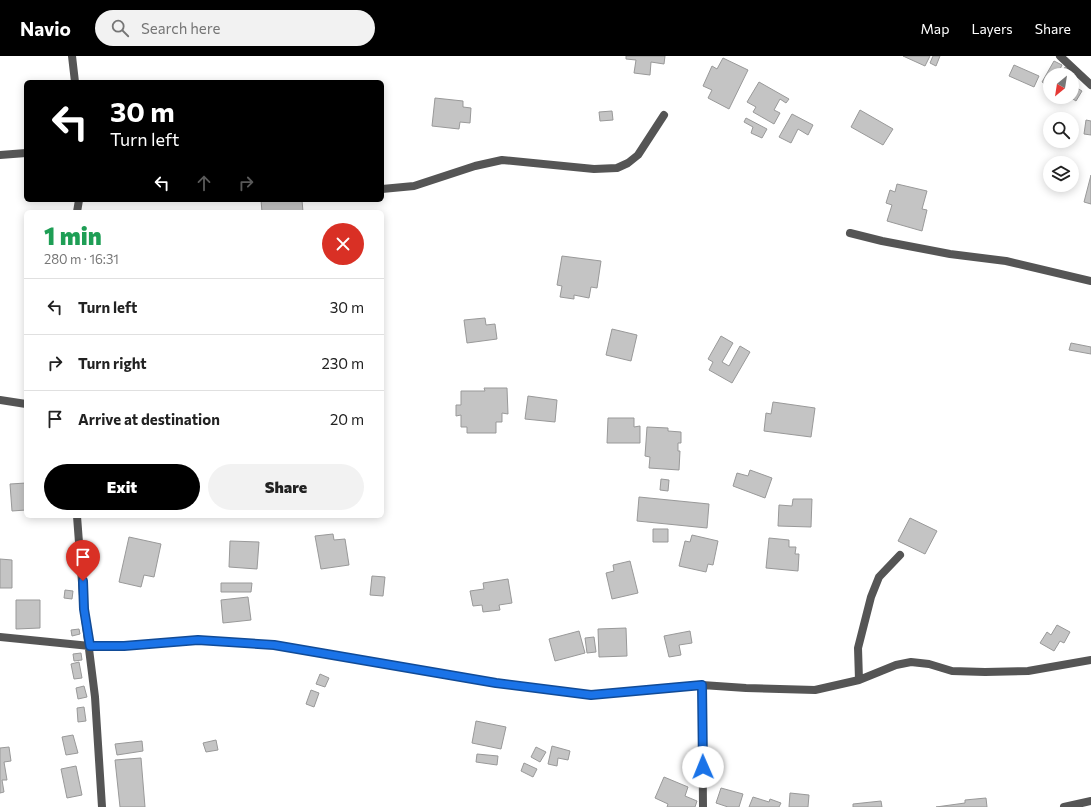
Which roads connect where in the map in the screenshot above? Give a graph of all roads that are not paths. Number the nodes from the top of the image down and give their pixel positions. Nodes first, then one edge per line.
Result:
1 (72, 56) edge
2 (1060, 56) edge
3 (75, 80) edge
4 (1091, 85) edge
5 (664, 115) dead end
6 (24, 153) edge
7 (0, 155) edge
8 (384, 189) edge
9 (850, 233) dead end
10 (1091, 281) edge
11 (0, 400) edge
12 (24, 404) edge
13 (77, 518) edge
14 (900, 555) dead end
15 (0, 637) edge
16 (90, 646) junction
17 (1091, 660) edge
18 (859, 680) junction
19 (702, 685) junction
20 (1091, 801) edge
21 (102, 807) edge
22 (703, 807) edge
23 (1064, 807) edge

1 - 3 street
2 - 4 street
5 - 8 street
6 - 7 street
9 - 10 street
11 - 12 street
13 - 16 street
14 - 18 street
15 - 16 street
16 - 19 street
16 - 21 street
17 - 18 street
18 - 19 street
19 - 22 street
20 - 23 street

